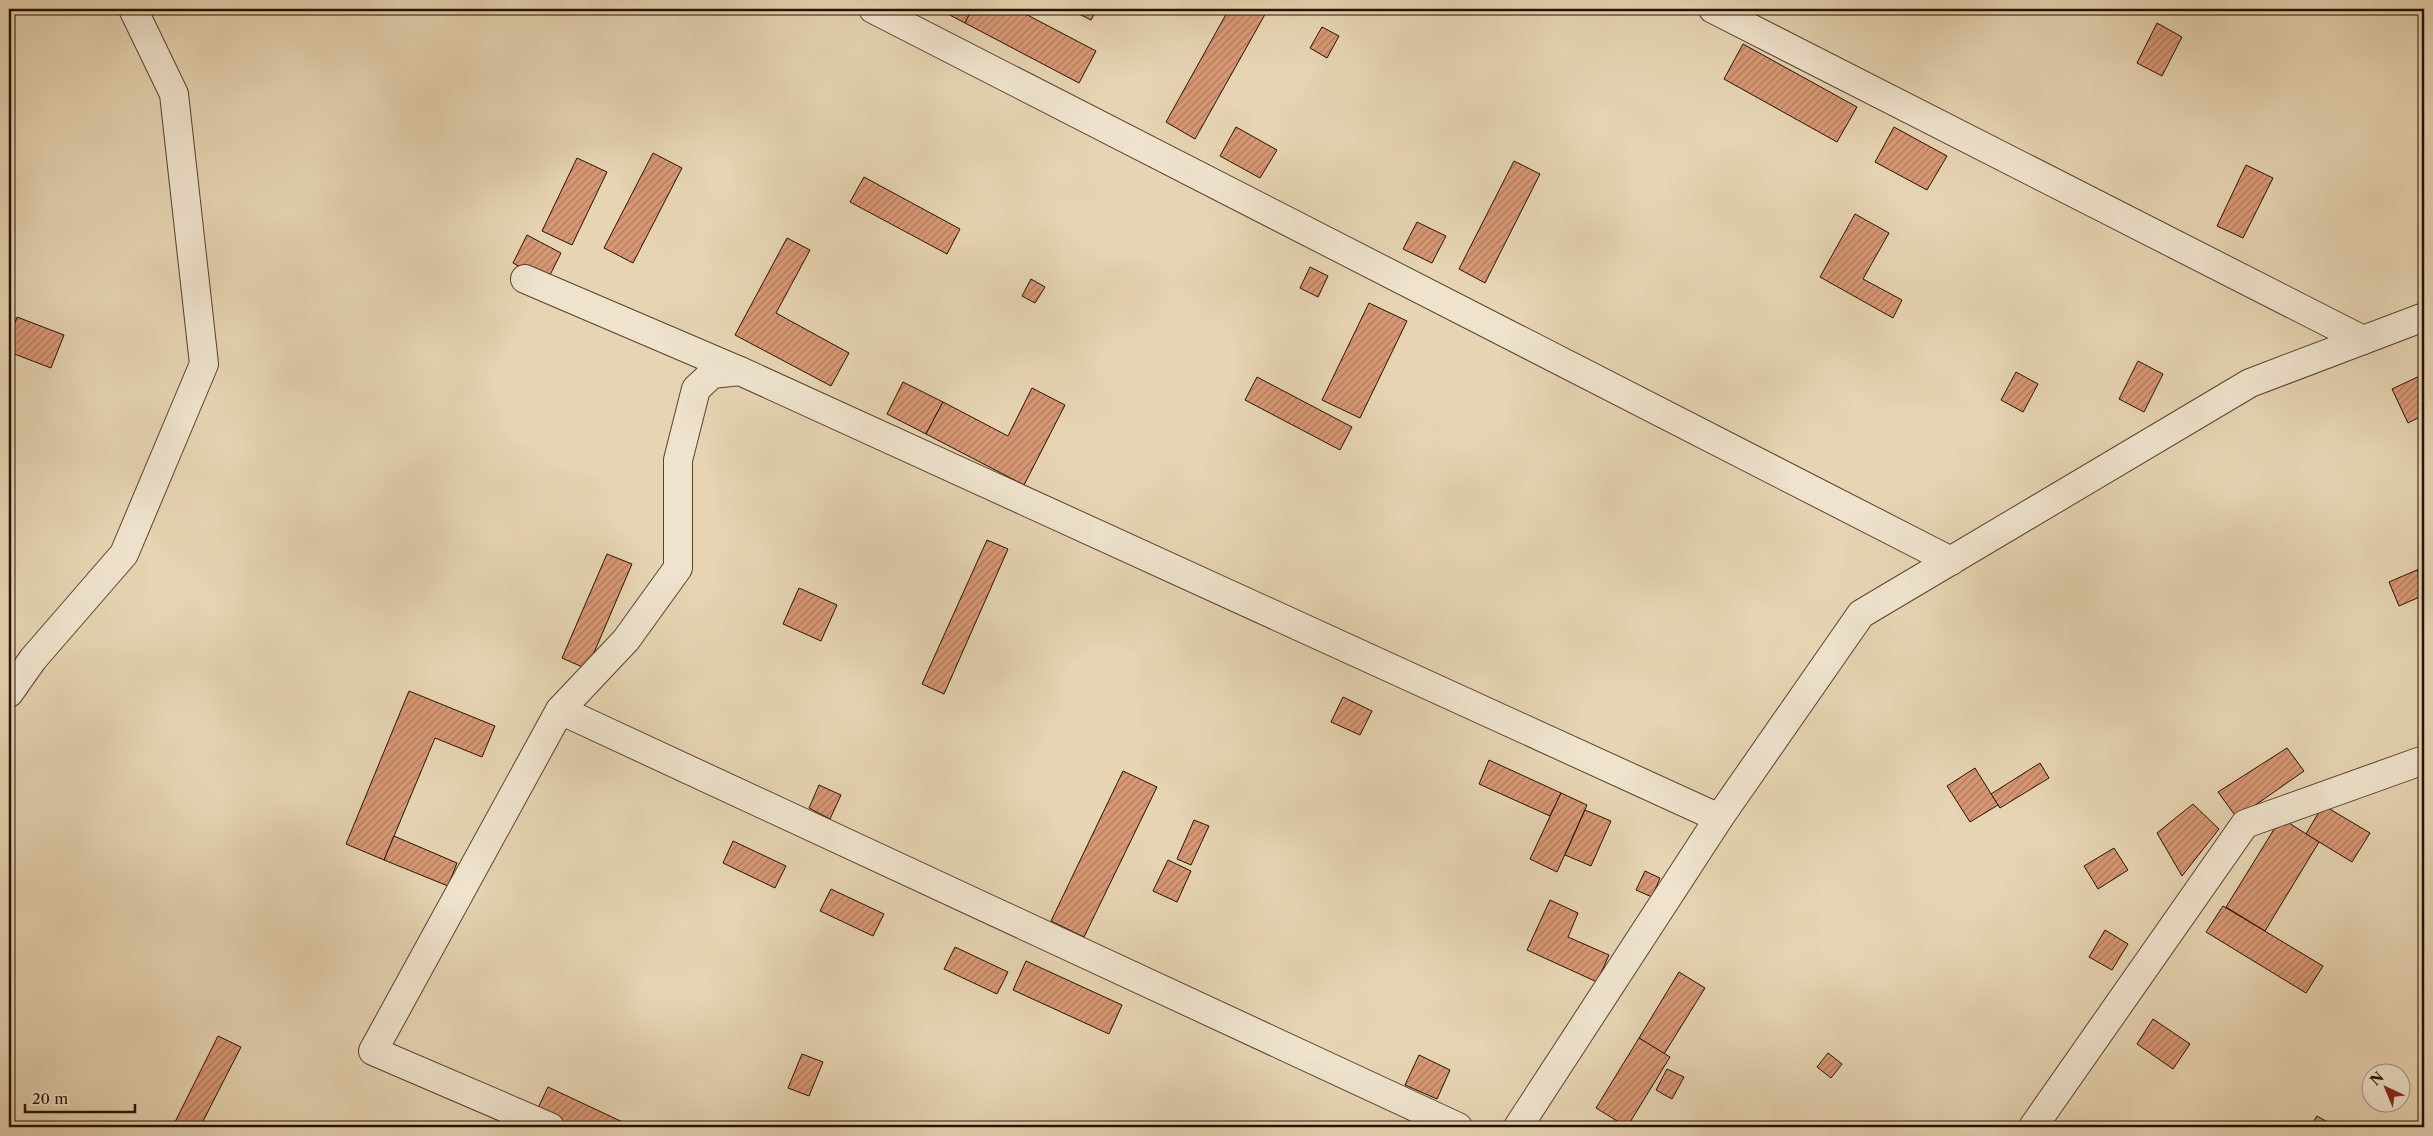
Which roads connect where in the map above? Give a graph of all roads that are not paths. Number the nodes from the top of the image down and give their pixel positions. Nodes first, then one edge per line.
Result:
1 (133, 9) edge
2 (873, 9) edge
3 (1714, 9) edge
4 (525, 279) dead end
5 (2424, 317) edge
6 (2363, 340) junction
7 (740, 371) junction
8 (1951, 561) junction
9 (9, 693) edge
10 (560, 710) junction
11 (2424, 760) edge
12 (1719, 818) junction
13 (550, 1127) edge
14 (1458, 1127) edge
15 (1518, 1127) edge
16 (2033, 1127) edge

1 - 9 street
2 - 8 street
3 - 6 street
4 - 7 street
5 - 6 street
6 - 8 street
7 - 10 street
7 - 12 street
8 - 12 street
10 - 13 street
10 - 14 street
11 - 16 street
12 - 15 street

